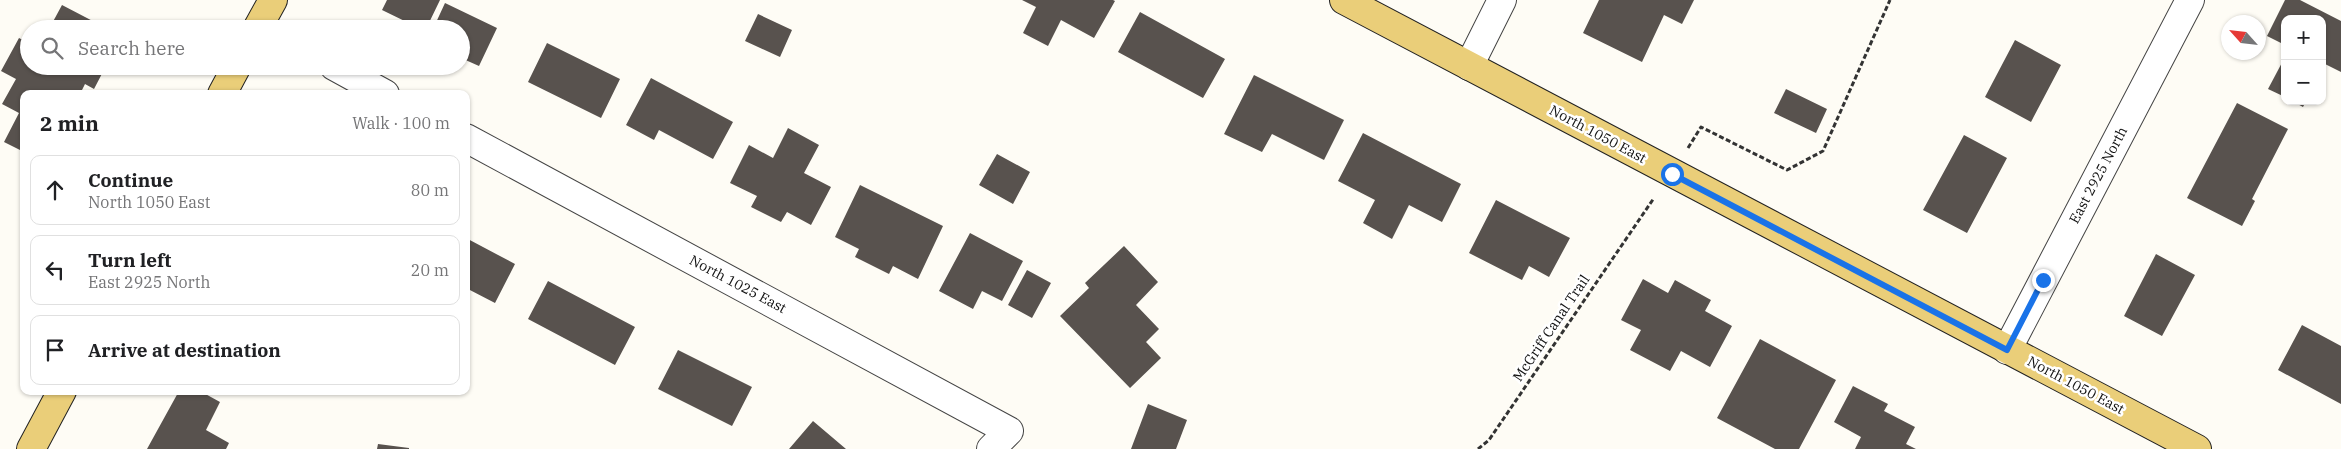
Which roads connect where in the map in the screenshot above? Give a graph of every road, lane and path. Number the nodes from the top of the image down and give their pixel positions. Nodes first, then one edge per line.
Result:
1 (273, 0) edge
2 (1344, 0) edge
3 (1502, 0) edge
4 (1890, 0) edge
5 (2190, 0) edge
6 (264, 20) edge
7 (1468, 66) junction
8 (232, 75) edge
9 (350, 75) edge
10 (224, 90) edge
11 (378, 90) edge
12 (1701, 127) dead end
13 (470, 140) edge
14 (1639, 217) dead end
15 (2007, 350) junction
16 (60, 395) edge
17 (1000, 440) edge
18 (31, 449) edge
19 (1478, 449) edge
20 (2197, 449) edge

1 - 6 main road
2 - 7 main road, North 1050 East
3 - 7 street
4 - 12 path
5 - 15 street, East 2925 North
7 - 15 main road, North 1050 East
8 - 10 main road
9 - 11 street
13 - 17 street, North 1025 East
14 - 19 path, McGriff Canal Trail
15 - 20 main road, North 1050 East
16 - 18 main road

